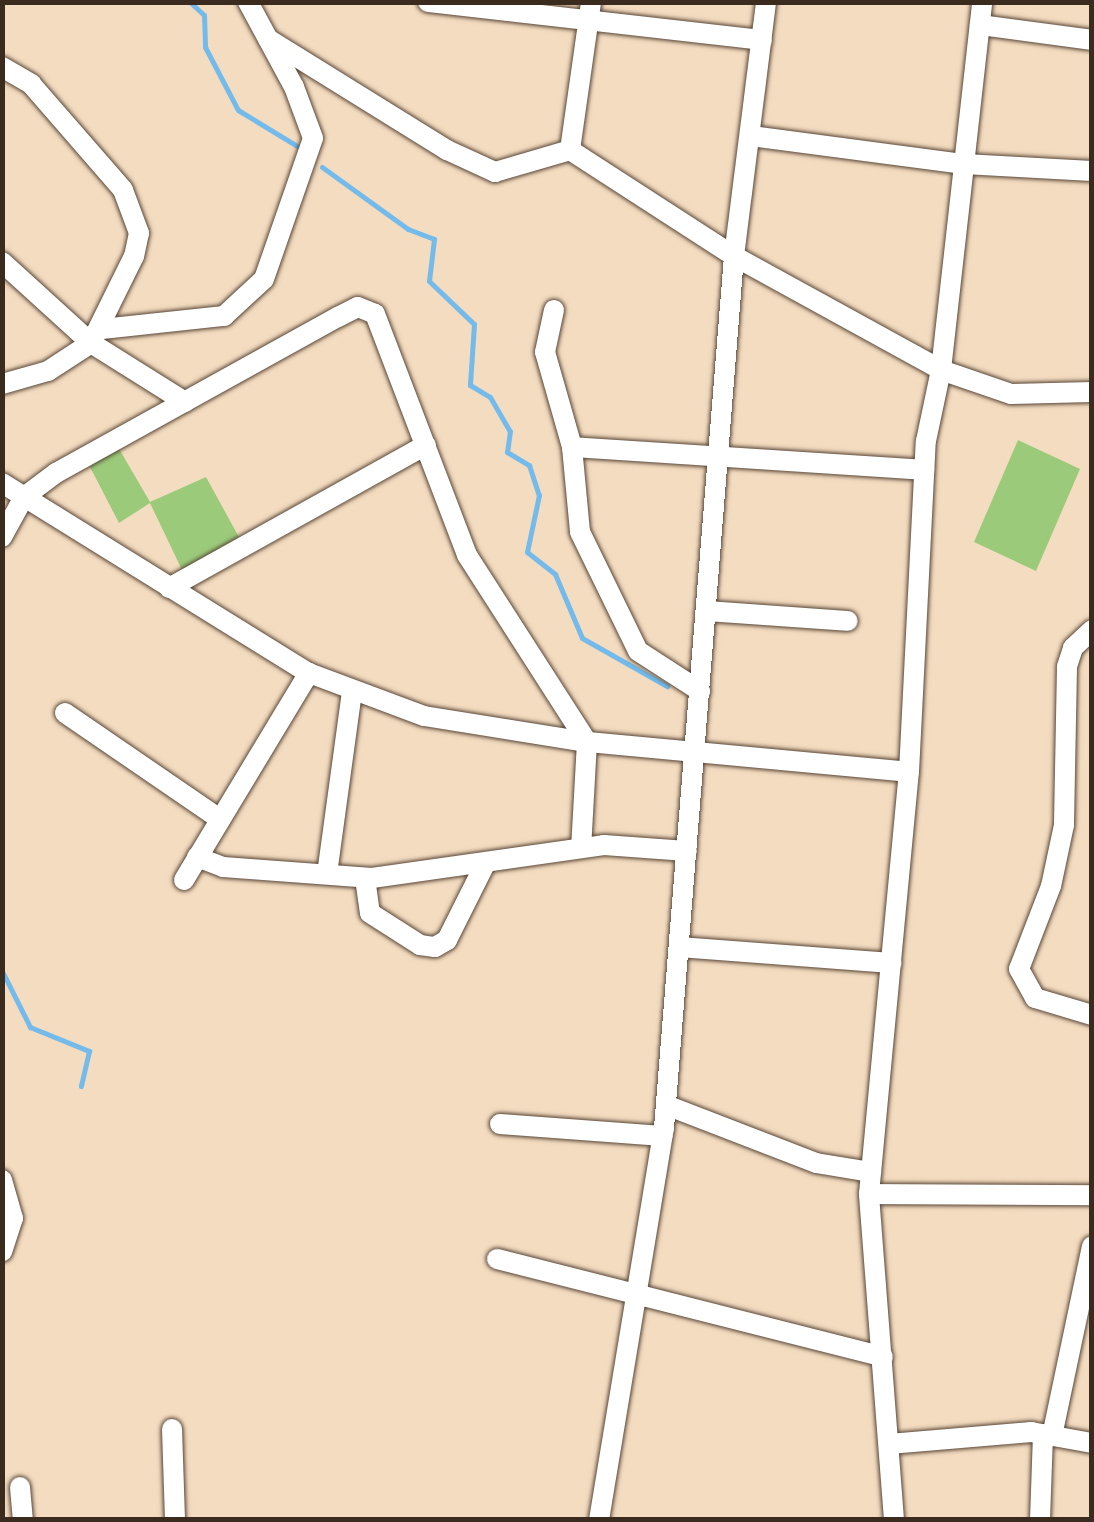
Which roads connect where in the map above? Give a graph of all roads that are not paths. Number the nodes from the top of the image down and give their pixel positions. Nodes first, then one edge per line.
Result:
1 (248, 2) edge
2 (428, 2) edge
3 (766, 2) edge
4 (982, 2) edge
5 (590, 11) edge
6 (980, 25) junction
7 (268, 39) junction
8 (762, 40) junction
9 (1092, 40) edge
10 (2, 67) edge
11 (751, 136) junction
12 (570, 150) junction
13 (964, 164) junction
14 (1092, 171) edge
15 (734, 256) junction
16 (2, 262) edge
17 (554, 310) dead end
18 (96, 336) junction
19 (941, 370) junction
20 (2, 384) edge
21 (1092, 392) edge
22 (185, 402) junction
23 (426, 445) junction
24 (572, 446) junction
25 (718, 458) junction
26 (924, 470) junction
27 (2, 483) edge
28 (24, 497) junction
29 (2, 538) edge
30 (169, 588) junction
31 (706, 611) junction
32 (848, 621) dead end
33 (1092, 630) edge
34 (309, 673) junction
35 (700, 691) junction
36 (352, 692) junction
37 (65, 712) dead end
38 (587, 742) junction
39 (696, 749) junction
40 (909, 772) junction
41 (220, 819) junction
42 (582, 848) junction
43 (688, 850) junction
44 (198, 857) junction
45 (486, 862) junction
46 (327, 874) junction
47 (365, 878) junction
48 (184, 880) dead end
49 (679, 947) junction
50 (891, 963) junction
51 (1092, 1014) edge
52 (666, 1105) junction
53 (500, 1124) dead end
54 (663, 1136) junction
55 (871, 1172) junction
56 (2, 1180) edge
57 (869, 1194) junction
58 (1092, 1195) edge
59 (1092, 1246) edge
60 (2, 1251) edge
61 (497, 1259) dead end
62 (636, 1296) junction
63 (883, 1356) junction
64 (172, 1429) dead end
65 (1048, 1435) junction
66 (1092, 1443) edge
67 (889, 1444) junction
68 (20, 1487) dead end
69 (24, 1520) edge
70 (175, 1520) edge
71 (600, 1520) edge
72 (894, 1520) edge
73 (1040, 1520) edge

1 - 7 street
2 - 5 street
3 - 8 street
4 - 6 street
5 - 8 street
5 - 12 street
6 - 9 street
6 - 13 street
7 - 12 street
7 - 18 street
8 - 11 street
10 - 18 street
11 - 13 street
11 - 15 street
12 - 15 street
13 - 14 street
13 - 19 street
15 - 19 street
15 - 25 street
16 - 18 street
17 - 24 street
18 - 20 street
18 - 22 street
19 - 21 street
19 - 26 street
22 - 23 street
22 - 28 street
23 - 30 street
23 - 38 street
24 - 25 street
24 - 35 street
25 - 26 street
25 - 31 street
26 - 40 street
27 - 28 street
28 - 29 street
28 - 30 street
30 - 34 street
31 - 32 street
31 - 35 street
33 - 51 street
34 - 36 street
34 - 41 street
35 - 39 street
36 - 38 street
36 - 46 street
37 - 41 street
38 - 39 street
38 - 42 street
39 - 40 street
39 - 43 street
40 - 50 street
41 - 44 street
42 - 43 street
42 - 45 street
43 - 49 street
44 - 46 street
44 - 48 street
45 - 47 street
45 - 47 street
46 - 47 street
49 - 50 street
49 - 52 street
50 - 55 street
52 - 54 street
52 - 55 street
53 - 54 street
54 - 62 street
55 - 57 street
56 - 60 street
57 - 58 street
57 - 63 street
59 - 65 street
61 - 62 street
62 - 63 street
62 - 71 street
63 - 67 street
64 - 70 street
65 - 66 street
65 - 67 street
65 - 73 street
67 - 72 street
68 - 69 street

